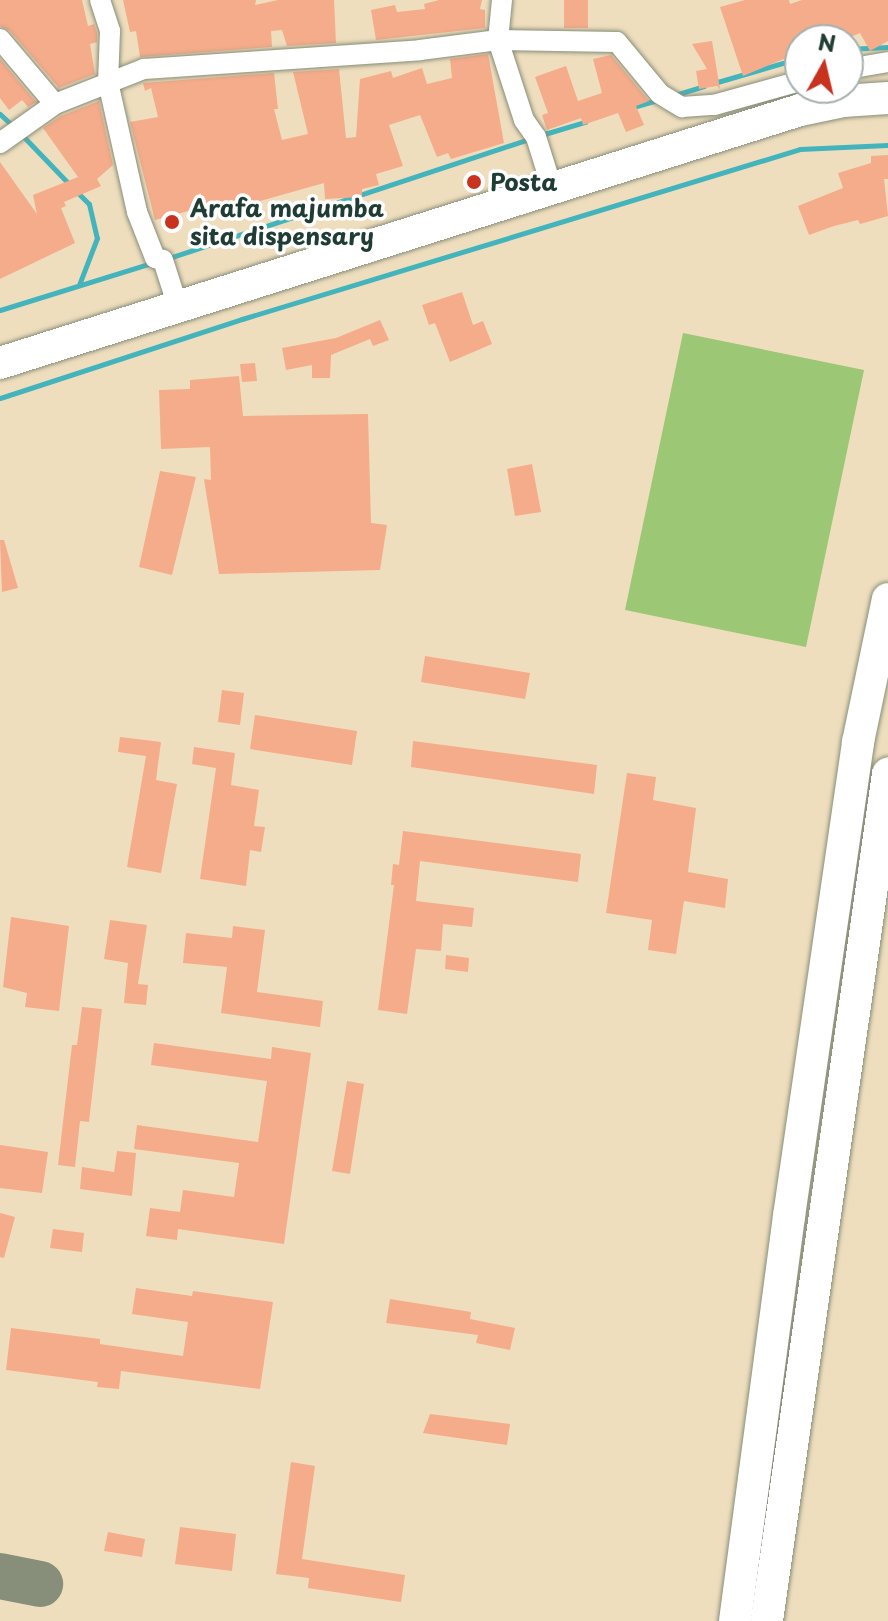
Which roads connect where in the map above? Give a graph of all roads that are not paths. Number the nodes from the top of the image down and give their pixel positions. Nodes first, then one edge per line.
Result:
1 (100, 0) edge
2 (502, 0) edge
3 (0, 39) edge
4 (498, 40) junction
5 (888, 62) edge
6 (864, 66) edge
7 (108, 82) junction
8 (784, 85) edge
9 (864, 96) edge
10 (888, 98) edge
11 (55, 104) junction
12 (815, 104) edge
13 (888, 121) edge
14 (746, 127) junction
15 (0, 143) edge
16 (552, 188) junction
17 (178, 307) junction
18 (0, 363) edge
19 (888, 599) edge
20 (888, 774) edge
21 (735, 1621) edge
22 (767, 1621) edge

1 - 7 street
2 - 4 street
3 - 11 street
4 - 7 street
4 - 8 street
4 - 16 street
5 - 6 street
7 - 11 street
7 - 17 street
9 - 10 main road
11 - 15 street
12 - 14 main road
13 - 14 main road
14 - 16 main road
16 - 17 main road
17 - 18 main road
19 - 21 main road
20 - 22 main road

